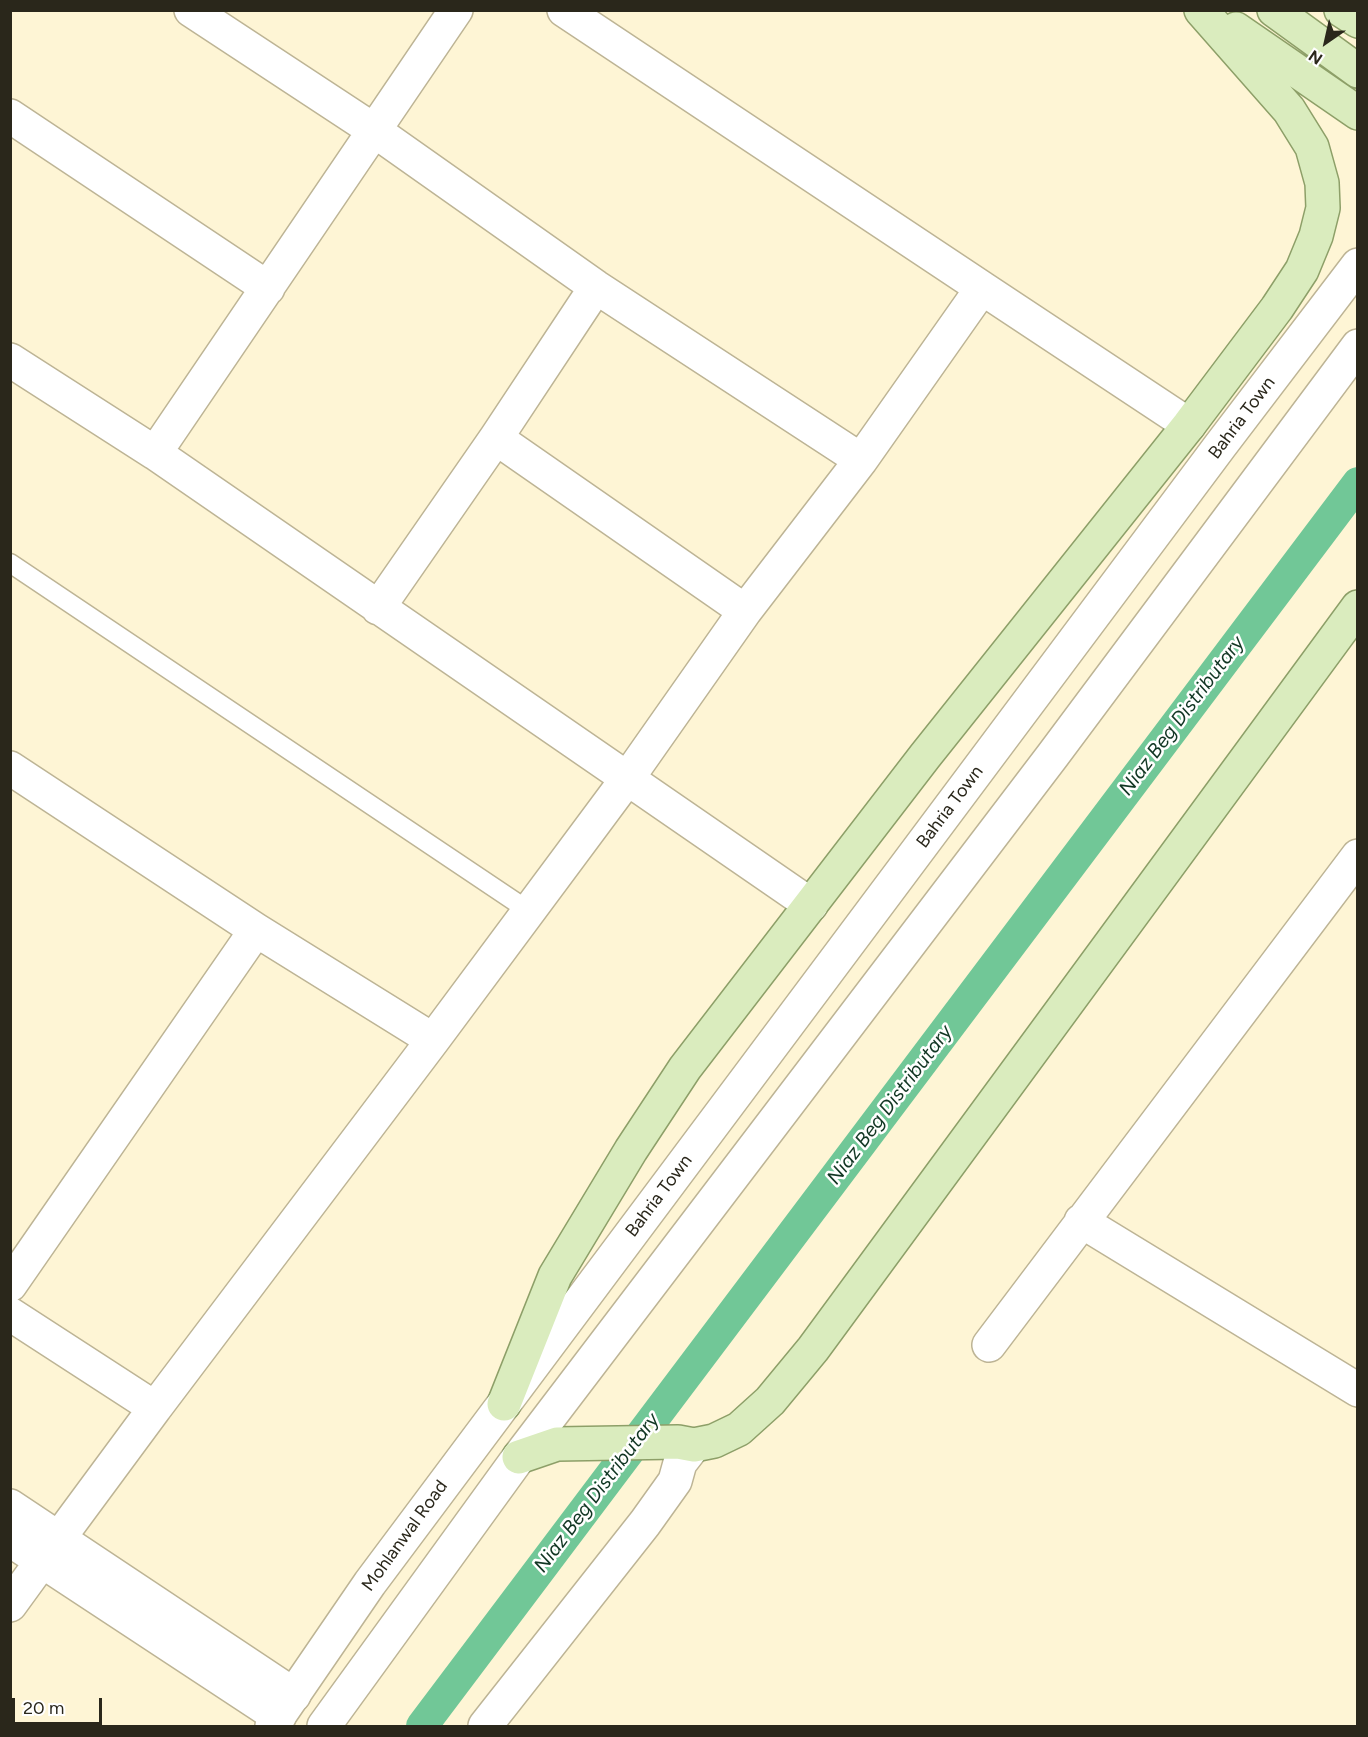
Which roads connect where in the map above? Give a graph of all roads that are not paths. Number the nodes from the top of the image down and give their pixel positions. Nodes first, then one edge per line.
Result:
1 (191, 10) edge
2 (456, 10) edge
3 (564, 10) edge
4 (1202, 10) edge
5 (1209, 10) edge
6 (1274, 10) edge
7 (1341, 10) edge
8 (1358, 21) edge
9 (1358, 71) edge
10 (1358, 113) edge
11 (10, 116) edge
12 (375, 131) junction
13 (1358, 266) edge
14 (596, 287) junction
15 (268, 288) junction
16 (982, 288) junction
17 (1358, 346) edge
18 (10, 360) edge
19 (1189, 425) junction
20 (495, 438) junction
21 (155, 453) junction
22 (861, 460) junction
23 (10, 563) edge
24 (1358, 607) edge
25 (378, 608) junction
26 (746, 611) junction
27 (10, 768) edge
28 (627, 779) junction
29 (1358, 856) edge
30 (811, 905) junction
31 (529, 911) junction
32 (256, 930) junction
33 (433, 1040) junction
34 (1081, 1221) junction
35 (10, 1285) edge
36 (10, 1314) edge
37 (989, 1345) dead end
38 (544, 1349) joint
39 (1358, 1390) edge
40 (504, 1404) junction
41 (155, 1408) junction
42 (686, 1443) junction
43 (519, 1457) junction
44 (10, 1506) edge
45 (10, 1540) edge
46 (50, 1550) junction
47 (10, 1605) edge
48 (282, 1713) edge
49 (324, 1726) edge
50 (485, 1726) edge

1 - 12 street
2 - 12 street
3 - 16 street
4 - 19 main road
5 - 10 main road
6 - 9 main road
7 - 8 main road
11 - 15 street
12 - 14 street
12 - 15 street
13 - 38 street, Bahria Town
14 - 20 street
14 - 22 street
15 - 21 street
16 - 19 street
16 - 22 street
17 - 43 street
18 - 21 street
19 - 30 main road
20 - 25 street
20 - 26 street
21 - 25 street
22 - 26 street
23 - 31 lane
24 - 42 main road
25 - 28 street
26 - 28 street
27 - 32 street
28 - 30 street
28 - 31 street
29 - 34 street
30 - 40 main road
31 - 33 street
32 - 33 street
32 - 35 street
33 - 41 street
34 - 37 street
34 - 39 street
36 - 41 street
38 - 40 street, Mohlanwal Road
40 - 48 street, Mohlanwal Road
41 - 46 street
42 - 43 main road
42 - 50 street
43 - 49 street
44 - 46 street
45 - 46 street
46 - 47 street
46 - 48 street

